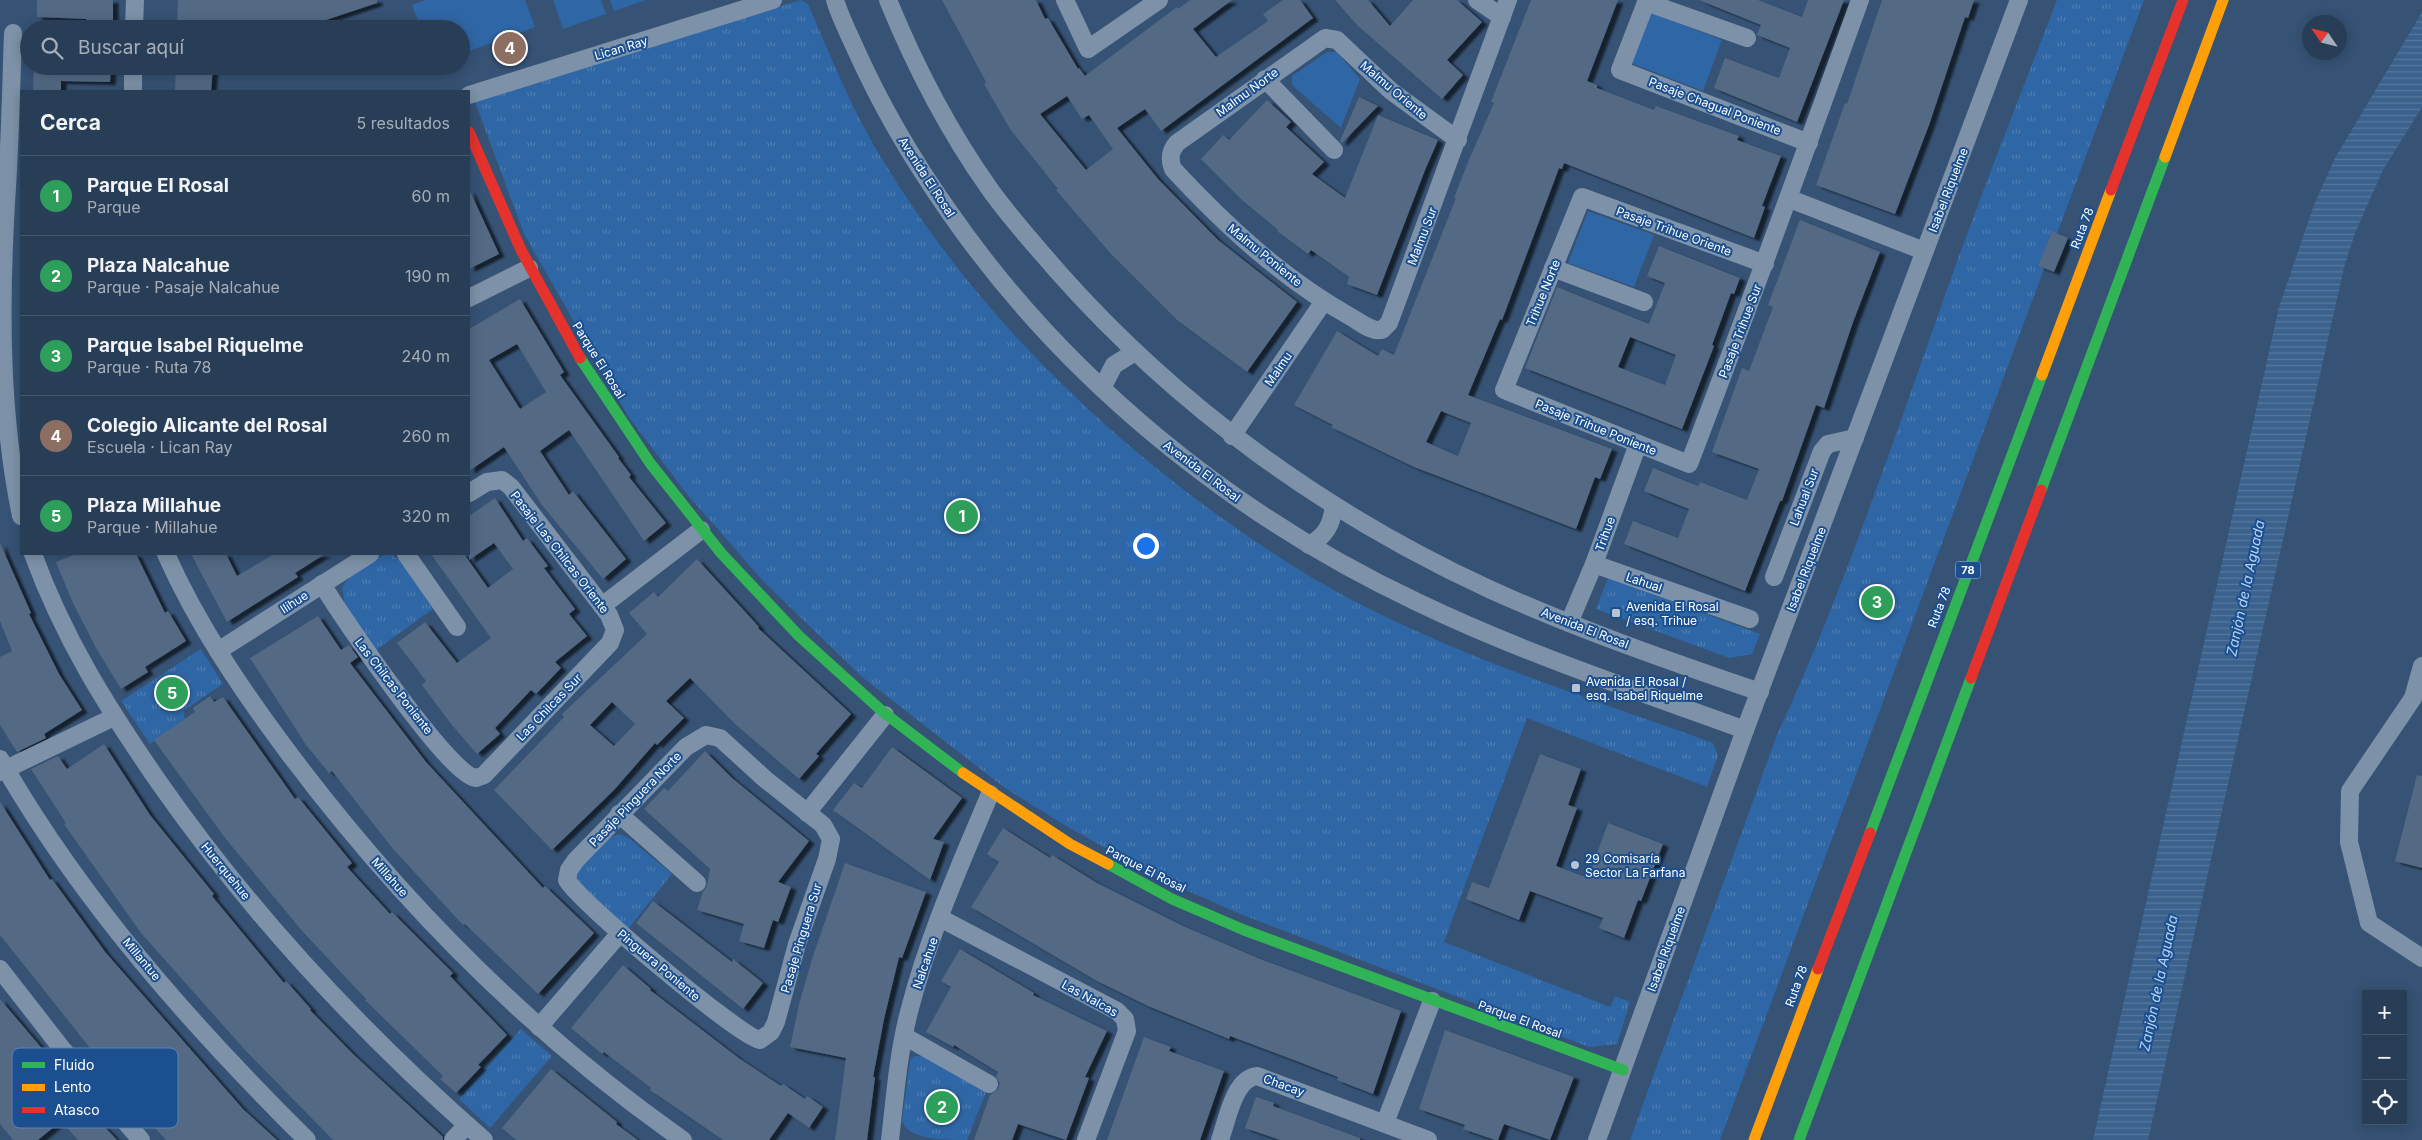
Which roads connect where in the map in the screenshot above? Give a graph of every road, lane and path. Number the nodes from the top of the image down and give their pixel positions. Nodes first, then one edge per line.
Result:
1 (135, 0) edge
2 (773, 0) edge
3 (835, 0) edge
4 (888, 0) edge
5 (1065, 0) edge
6 (1159, 0) edge
7 (1477, 0) edge
8 (1508, 0) edge
9 (1860, 0) edge
10 (2019, 0) edge
11 (2183, 0) edge
12 (2223, 0) edge
13 (1646, 1) edge
14 (1502, 17) junction
15 (134, 20) edge
16 (13, 33) dead end
17 (1331, 38) joint
18 (1747, 38) dead end
19 (6, 75) edge
20 (133, 75) edge
21 (1266, 79) junction
22 (133, 90) edge
23 (470, 95) edge
24 (470, 134) edge
25 (1458, 140) junction
26 (1809, 143) junction
27 (1334, 150) dead end
28 (1170, 156) joint
29 (1582, 197) joint
30 (1790, 199) junction
31 (9, 203) edge
32 (1924, 252) junction
33 (1765, 264) junction
34 (529, 268) junction
35 (1553, 268) junction
36 (470, 298) edge
37 (1324, 301) junction
38 (1644, 302) dead end
39 (1382, 330) joint
40 (1135, 352) junction
41 (1102, 388) junction
42 (1504, 390) joint
43 (1232, 436) junction
44 (1855, 438) junction
45 (1638, 444) junction
46 (1689, 464) joint
47 (470, 492) edge
48 (1334, 505) junction
49 (20, 511) edge
50 (701, 530) junction
51 (1309, 545) junction
52 (33, 555) edge
53 (166, 555) edge
54 (368, 555) edge
55 (407, 555) edge
56 (1594, 564) junction
57 (1774, 577) dead end
58 (322, 584) junction
59 (602, 606) junction
60 (1750, 619) dead end
61 (1569, 623) junction
62 (457, 627) dead end
63 (615, 630) joint
64 (218, 651) junction
65 (2422, 666) edge
66 (1760, 692) junction
67 (886, 715) junction
68 (114, 717) junction
69 (1745, 730) junction
70 (2, 767) edge
71 (476, 778) joint
72 (990, 794) junction
73 (806, 813) junction
74 (619, 814) junction
75 (567, 875) joint
76 (697, 883) dead end
77 (940, 918) junction
78 (620, 933) junction
79 (2422, 958) edge
80 (0, 969) edge
81 (1432, 1001) junction
82 (539, 1026) junction
83 (904, 1036) junction
84 (763, 1038) joint
85 (61, 1048) edge
86 (1622, 1070) junction
87 (989, 1084) dead end
88 (1385, 1123) junction
89 (467, 1125) junction
90 (131, 1128) edge
91 (894, 1138) edge
92 (141, 1140) edge
93 (307, 1140) edge
94 (453, 1140) edge
95 (484, 1140) edge
96 (683, 1140) edge
97 (1086, 1140) edge
98 (1220, 1140) edge
99 (1428, 1140) edge
100 (1597, 1140) edge
101 (1754, 1140) edge
102 (1799, 1140) edge

1 - 15 street
2 - 23 street, Lican Ray
3 - 41 street, Avenida El Rosal
4 - 40 street, Avenida El Rosal
5 - 6 street
7 - 14 street
8 - 14 street, Malmu Sur
9 - 26 street
10 - 32 street, Isabel Riquelme
11 - 101 main road, Ruta 78 / 78
12 - 102 main road
13 - 18 street
13 - 26 street, Pasaje Chagual Poniente
14 - 25 street, Malmu Sur
16 - 19 street
17 - 21 street, Malmu Norte
17 - 25 street, Malmu Oriente
19 - 31 street
20 - 22 street
21 - 27 street
21 - 28 street, Malmu Norte
24 - 34 main road, Parque El Rosal
25 - 39 street, Malmu Sur
26 - 30 street
28 - 37 street, Malmu Poniente
29 - 33 street, Pasaje Trihue Oriente
29 - 35 street, Trihue Norte
30 - 32 street
30 - 33 street, Pasaje Trihue Sur
31 - 49 street
32 - 44 street, Isabel Riquelme
33 - 46 street, Pasaje Trihue Sur
34 - 36 street
34 - 50 main road, Parque El Rosal
35 - 38 street
35 - 42 street, Trihue Norte
37 - 39 street, Malmu Poniente
37 - 43 street, Malmu
40 - 41 street
40 - 43 street, Avenida El Rosal
41 - 51 street, Avenida El Rosal
42 - 45 street, Pasaje Trihue Poniente
43 - 48 street, Avenida El Rosal
44 - 57 street, Lahual Sur
44 - 66 street, Isabel Riquelme
45 - 46 street, Pasaje Trihue Poniente
45 - 56 street, Trihue
47 - 59 street, Pasaje Las Chilcas Oriente
48 - 51 street
48 - 61 street, Avenida El Rosal
50 - 59 street
50 - 67 main road, Parque El Rosal
51 - 69 street, Avenida El Rosal
52 - 68 street, Huerquehue
53 - 64 street, Millahue
54 - 58 street, Ilihue
55 - 62 street
56 - 60 street, Lahual
56 - 61 street, Trihue
58 - 64 street, Ilihue
58 - 71 street, Las Chilcas Poniente
59 - 63 street, Pasaje Las Chilcas Oriente
61 - 66 street, Avenida El Rosal
63 - 71 street, Las Chilcas Sur
64 - 82 street, Millahue
65 - 79 street
66 - 69 street, Isabel Riquelme
67 - 72 main road, Parque El Rosal
67 - 73 street
68 - 70 street
68 - 89 street, Huerquehue
69 - 86 street, Isabel Riquelme
70 - 93 street, Millantue
72 - 77 street, Nalcahue
72 - 81 main road, Parque El Rosal
73 - 74 street, Pasaje Pinguera Norte
73 - 84 street, Pasaje Pinguera Sur
74 - 75 street, Pasaje Pinguera Norte
74 - 76 street
75 - 78 street, Pinguera Poniente
77 - 83 street, Nalcahue
77 - 97 street, Las Nalcas
78 - 82 street
78 - 84 street, Pinguera Poniente
80 - 85 street
81 - 86 main road, Parque El Rosal
81 - 88 street
82 - 96 street, Millahue
83 - 87 street
83 - 91 street, Nalcahue
86 - 100 street, Isabel Riquelme
88 - 98 street, Chacay
88 - 99 street, Chacay
89 - 94 street
89 - 95 street, Huerquehue
90 - 92 street

